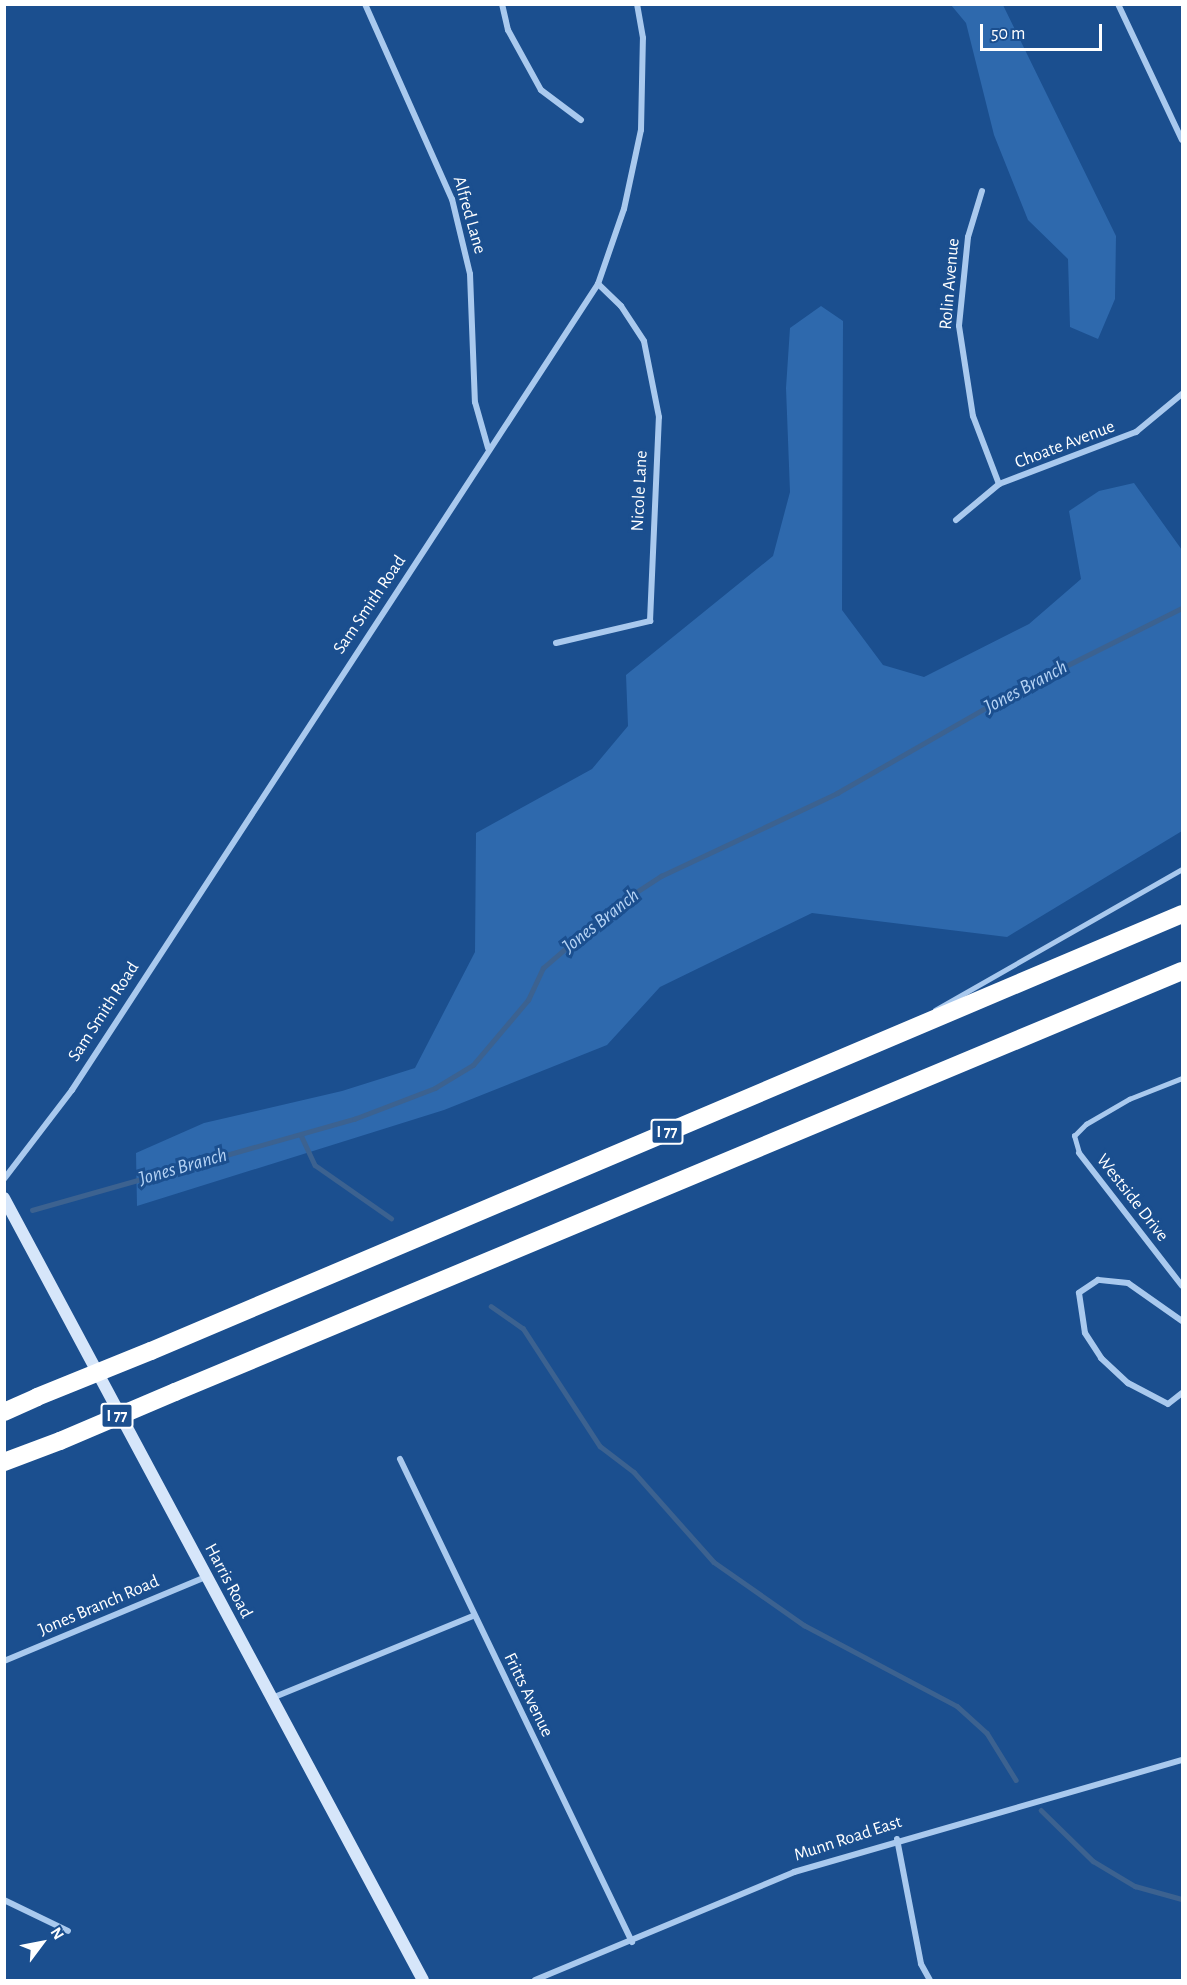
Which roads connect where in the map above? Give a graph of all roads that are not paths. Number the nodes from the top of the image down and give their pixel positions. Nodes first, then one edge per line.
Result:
1 (365, 4) edge
2 (502, 4) edge
3 (637, 4) edge
4 (1118, 4) edge
5 (580, 120) dead end
6 (1182, 140) edge
7 (982, 191) dead end
8 (598, 284) junction
9 (1182, 394) edge
10 (488, 448) junction
11 (999, 484) junction
12 (956, 520) dead end
13 (556, 643) dead end
14 (1182, 869) edge
15 (1182, 914) edge
16 (1182, 970) edge
17 (894, 1036) junction
18 (1182, 1078) edge
19 (1078, 1153) joint
20 (4, 1179) edge
21 (4, 1198) edge
22 (1182, 1286) edge
23 (1182, 1321) edge
24 (1182, 1393) edge
25 (4, 1412) edge
26 (400, 1459) dead end
27 (4, 1462) edge
28 (206, 1577) junction
29 (473, 1616) junction
30 (4, 1661) edge
31 (272, 1698) junction
32 (1182, 1760) edge
33 (897, 1839) junction
34 (4, 1900) edge
35 (68, 1931) dead end
36 (632, 1942) junction
37 (423, 1980) edge
38 (535, 1980) edge
39 (930, 1980) edge

1 - 10 street, Alfred Lane
2 - 5 street
3 - 8 street, Sam Smith Road
4 - 6 street
7 - 11 street, Rolin Avenue
8 - 10 street, Sam Smith Road
8 - 13 street, Nicole Lane
9 - 11 street, Choate Avenue
10 - 20 street, Sam Smith Road
11 - 12 street, Choate Avenue
14 - 17 lane
15 - 17 highway, I 77
16 - 27 highway, I 77, bridge
17 - 25 highway, I 77, bridge
18 - 19 lane, Westside Drive
19 - 22 street, Westside Drive
21 - 28 street, Harris Road
23 - 24 street
26 - 29 street, Fritts Avenue
28 - 30 street, Jones Branch Road
28 - 31 street, Harris Road
29 - 31 street
29 - 36 street, Fritts Avenue
31 - 37 street, Harris Road
32 - 33 street, Munn Road East
33 - 36 street, Munn Road East
33 - 39 street
34 - 35 street
36 - 38 street, Munn Road East

